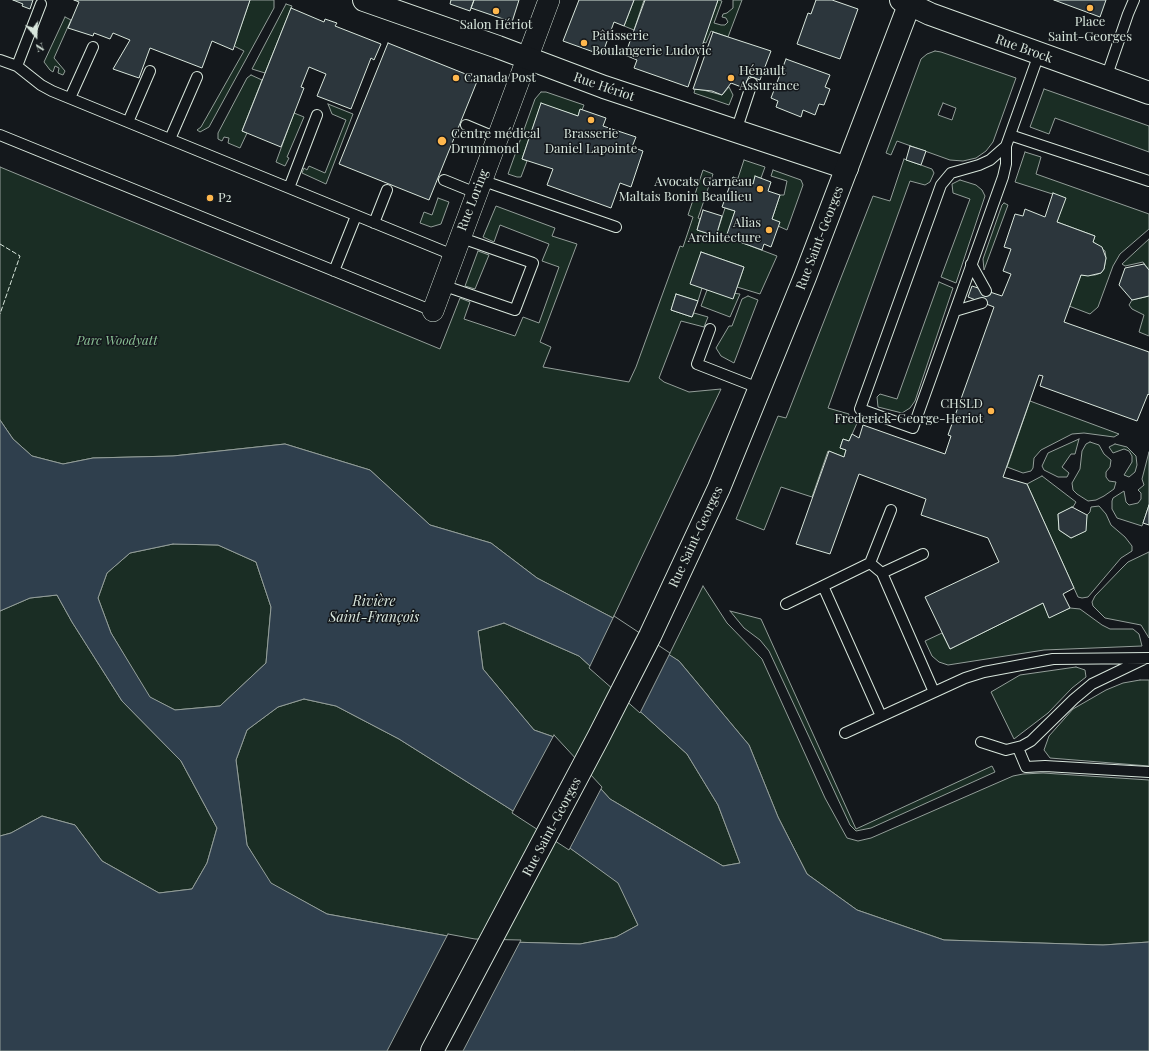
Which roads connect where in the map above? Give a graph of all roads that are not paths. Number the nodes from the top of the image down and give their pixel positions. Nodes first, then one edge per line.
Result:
1 (364, 0) edge
2 (549, 0) edge
3 (1134, 0) edge
4 (907, 1) edge
5 (41, 4) dead end
6 (93, 47) dead end
7 (1039, 54) junction
8 (528, 59) junction
9 (0, 60) edge
10 (18, 66) junction
11 (150, 71) dead end
12 (196, 76) dead end
13 (1106, 78) junction
14 (752, 83) dead end
15 (1149, 93) edge
16 (70, 98) junction
17 (317, 115) dead end
18 (128, 122) junction
19 (466, 125) dead end
20 (736, 131) junction
21 (0, 135) edge
22 (1010, 135) junction
23 (497, 138) junction
24 (170, 139) junction
25 (1006, 146) junction
26 (847, 168) junction
27 (444, 180) dead end
28 (1149, 181) edge
29 (478, 186) junction
30 (289, 188) junction
31 (387, 190) dead end
32 (356, 216) junction
33 (374, 223) junction
34 (616, 227) dead end
35 (456, 246) junction
36 (971, 264) junction
37 (334, 271) junction
38 (442, 285) junction
39 (986, 290) dead end
40 (982, 303) dead end
41 (433, 311) joint
42 (955, 311) junction
43 (710, 329) dead end
44 (761, 389) junction
45 (891, 510) dead end
46 (923, 554) dead end
47 (870, 562) junction
48 (882, 573) junction
49 (823, 586) junction
50 (786, 604) dead end
51 (1148, 658) edge
52 (934, 692) junction
53 (881, 716) junction
54 (845, 733) dead end
55 (982, 742) dead end
56 (1018, 748) junction
57 (1149, 772) edge
58 (432, 1051) edge

1 - 8 main road, Rue Hériot
2 - 8 street, Rue Loring
3 - 13 lane
4 - 7 main road, Rue Brock
4 - 26 main road, Rue Saint-Georges
5 - 10 lane
6 - 16 lane
7 - 13 main road, Rue Brock
7 - 22 lane
8 - 20 main road, Rue Hériot
8 - 23 street, Rue Loring
9 - 10 lane
10 - 16 lane
11 - 18 lane
12 - 24 lane
13 - 15 main road, Rue Brock
14 - 20 lane
16 - 18 lane
17 - 30 lane
18 - 24 lane
19 - 23 lane
20 - 26 main road, Rue Hériot
21 - 37 lane
22 - 25 lane
22 - 28 lane
23 - 29 street, Rue Loring
24 - 30 lane
25 - 36 lane
25 - 42 lane
26 - 44 main road, Rue Saint-Georges
27 - 29 lane
29 - 34 lane
29 - 35 street, Rue Loring
30 - 32 lane
31 - 33 lane
32 - 33 lane
32 - 37 lane
33 - 35 lane
35 - 38 street, Rue Loring
35 - 38 lane
36 - 39 lane
36 - 42 lane
37 - 41 lane
38 - 41 street, Rue Loring
40 - 42 lane
43 - 44 lane
44 - 58 main road, Rue Saint-Georges
45 - 47 lane
46 - 48 lane
47 - 48 lane
47 - 49 lane
48 - 52 lane
49 - 50 lane
49 - 53 lane
51 - 52 lane
51 - 56 lane
52 - 53 lane
53 - 54 lane
55 - 56 lane
56 - 57 lane

